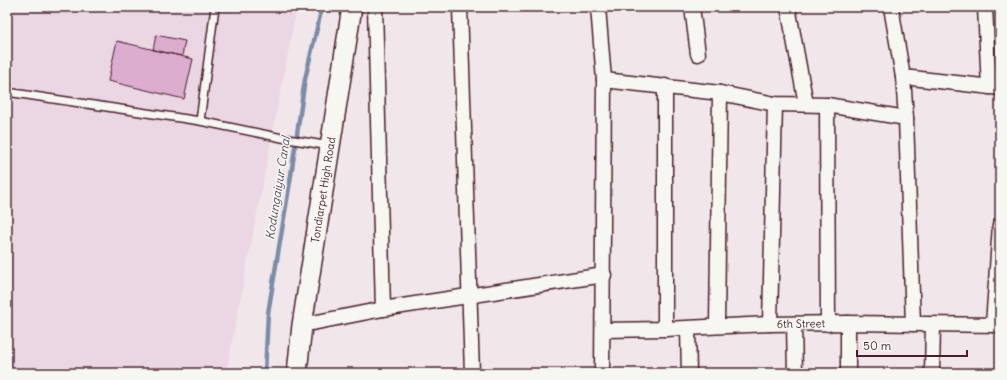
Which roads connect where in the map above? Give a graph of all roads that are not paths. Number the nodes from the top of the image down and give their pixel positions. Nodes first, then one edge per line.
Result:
1 (215, 7) edge
2 (352, 7) edge
3 (375, 7) edge
4 (460, 7) edge
5 (598, 7) edge
6 (692, 7) edge
7 (788, 7) edge
8 (891, 7) edge
9 (985, 7) edge
10 (698, 54) dead end
11 (903, 77) junction
12 (604, 80) junction
13 (665, 86) junction
14 (994, 88) edge
15 (7, 92) edge
16 (720, 93) junction
17 (775, 104) junction
18 (806, 104) junction
19 (827, 106) junction
20 (906, 118) junction
21 (200, 121) junction
22 (331, 146) junction
23 (1000, 225) edge
24 (604, 275) junction
25 (469, 296) junction
26 (383, 309) junction
27 (848, 323) junction
28 (770, 324) junction
29 (794, 324) junction
30 (828, 324) junction
31 (913, 324) junction
32 (933, 324) junction
33 (302, 325) junction
34 (997, 325) edge
35 (717, 326) junction
36 (688, 328) junction
37 (664, 329) junction
38 (603, 330) junction
39 (297, 373) edge
40 (472, 373) edge
41 (602, 373) edge
42 (689, 373) edge
43 (795, 373) edge
44 (848, 373) edge
45 (932, 373) edge

1 - 21 lane
2 - 22 main road, Tondiarpet High Road
3 - 26 street
4 - 25 street
5 - 12 street
6 - 10 street
7 - 18 street
8 - 11 street
9 - 14 street
11 - 14 street
11 - 20 street
12 - 13 street
12 - 24 street
13 - 16 street
13 - 37 street
15 - 21 lane
16 - 17 street
16 - 35 street
17 - 18 street
17 - 28 street
18 - 19 street
19 - 20 street
19 - 30 street
20 - 31 street
21 - 22 lane
22 - 33 main road, Tondiarpet High Road
23 - 34 street
24 - 25 street
24 - 38 street
25 - 26 street
25 - 40 street
26 - 33 street
27 - 30 street, 6th Street
27 - 31 street, 6th Street
27 - 44 street
28 - 29 street, 6th Street
28 - 35 street, 6th Street
29 - 30 street, 6th Street
29 - 43 street
31 - 32 street, 6th Street
32 - 34 street, 6th Street
32 - 45 street
33 - 39 main road, Tondiarpet High Road
35 - 36 street, 6th Street
36 - 37 street, 6th Street
36 - 42 street
37 - 38 street, 6th Street
38 - 41 street

